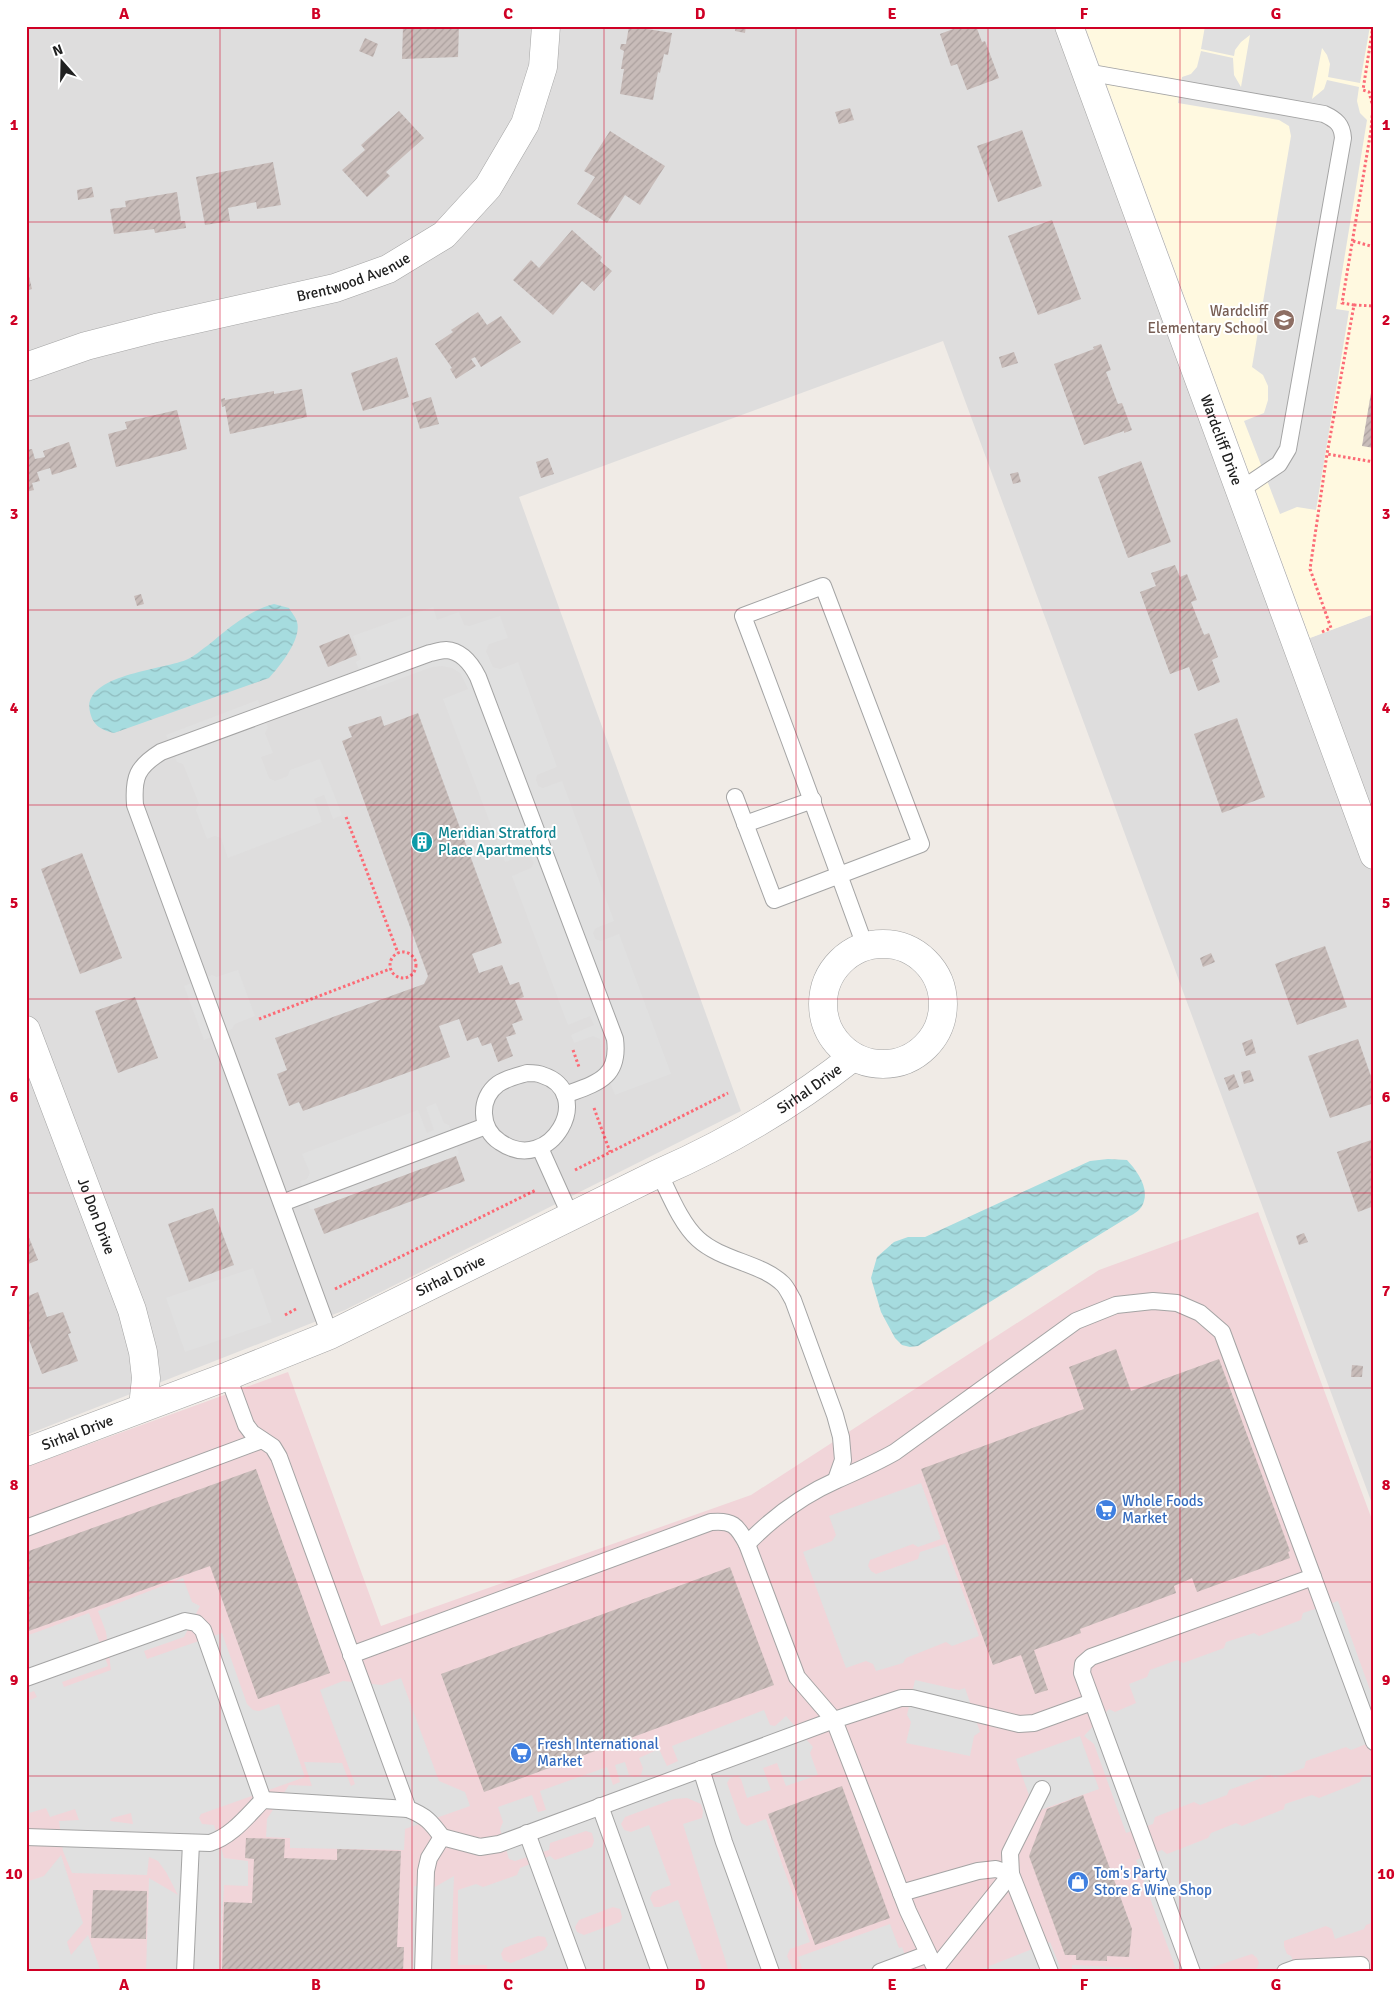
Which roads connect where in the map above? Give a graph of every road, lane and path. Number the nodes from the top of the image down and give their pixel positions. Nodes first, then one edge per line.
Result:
1 (546, 26) edge
2 (1069, 26) edge
3 (1373, 26) edge
4 (1086, 72) junction
5 (1373, 124) edge
6 (1353, 242) junction
7 (1374, 247) edge
8 (1354, 304) junction
9 (1374, 306) edge
10 (26, 367) edge
11 (1327, 454) junction
12 (1374, 462) edge
13 (1239, 491) junction
14 (1295, 643) junction
15 (735, 797) dead end
16 (813, 800) junction
17 (346, 818) dead end
18 (745, 824) junction
19 (1374, 855) edge
20 (839, 875) junction
21 (864, 946) junction
22 (398, 953) junction
23 (390, 969) junction
24 (259, 1019) dead end
25 (26, 1030) edge
26 (853, 1056) junction
27 (728, 1093) dead end
28 (565, 1096) junction
29 (486, 1126) junction
30 (540, 1148) junction
31 (659, 1173) junction
32 (554, 1180) junction
33 (282, 1203) junction
34 (571, 1217) junction
35 (317, 1298) junction
36 (285, 1315) dead end
37 (330, 1335) junction
38 (228, 1376) junction
39 (143, 1407) junction
40 (262, 1440) junction
41 (26, 1452) edge
42 (836, 1480) junction
43 (26, 1528) edge
44 (747, 1544) junction
45 (1313, 1577) junction
46 (351, 1655) junction
47 (26, 1678) edge
48 (1092, 1702) junction
49 (834, 1720) junction
50 (1374, 1742) edge
51 (701, 1769) junction
52 (1042, 1789) dead end
53 (262, 1800) junction
54 (600, 1806) junction
55 (408, 1809) junction
56 (527, 1833) junction
57 (26, 1837) edge
58 (442, 1837) junction
59 (191, 1843) junction
60 (1011, 1874) junction
61 (901, 1893) junction
62 (928, 1954) junction
63 (1365, 1965) edge
64 (936, 1971) edge
65 (185, 1972) edge
66 (422, 1972) edge
67 (578, 1972) edge
68 (660, 1972) edge
69 (771, 1972) edge
70 (880, 1972) edge
71 (1050, 1972) edge
72 (1192, 1972) edge
73 (1286, 1972) edge

1 - 10 street, Brentwood Avenue
2 - 4 street, Wardcliff Drive
3 - 5 path
4 - 13 street, Wardcliff Drive
4 - 13 lane
5 - 6 path
6 - 7 path
6 - 8 path
8 - 9 path
8 - 11 path
11 - 12 path
11 - 14 path
13 - 14 street, Wardcliff Drive
14 - 19 street, Wardcliff Drive
15 - 18 lane
16 - 18 lane
16 - 20 lane
16 - 20 lane
17 - 22 path
18 - 20 lane
20 - 21 lane
21 - 26 street, Sirhal Drive
21 - 26 street, Sirhal Drive
22 - 23 path
22 - 23 path
23 - 24 path
25 - 39 street, Jo Don Drive
26 - 31 street, Sirhal Drive
27 - 32 path
28 - 29 lane
28 - 30 lane
28 - 33 lane
29 - 30 lane
29 - 33 lane
30 - 32 lane
31 - 34 street, Sirhal Drive
31 - 42 lane
32 - 34 lane
32 - 35 path
33 - 35 lane
34 - 37 street, Sirhal Drive
35 - 36 path
35 - 37 lane
37 - 38 street, Sirhal Drive
38 - 39 street, Sirhal Drive
38 - 40 lane
39 - 41 street, Sirhal Drive
40 - 43 lane
40 - 46 lane
42 - 44 lane
42 - 45 lane
44 - 46 lane
44 - 49 lane
45 - 48 lane
45 - 50 lane
46 - 55 lane
47 - 53 lane
48 - 49 lane
48 - 72 lane
49 - 51 lane
49 - 61 lane
51 - 54 lane
51 - 69 lane
52 - 60 lane
53 - 55 lane
53 - 59 lane
54 - 56 lane
54 - 68 lane
55 - 58 lane
56 - 58 lane
56 - 67 lane
57 - 59 lane
58 - 66 lane
59 - 65 lane
60 - 61 lane
60 - 64 lane
60 - 71 lane
61 - 62 lane
62 - 64 lane
62 - 70 lane
63 - 73 lane

